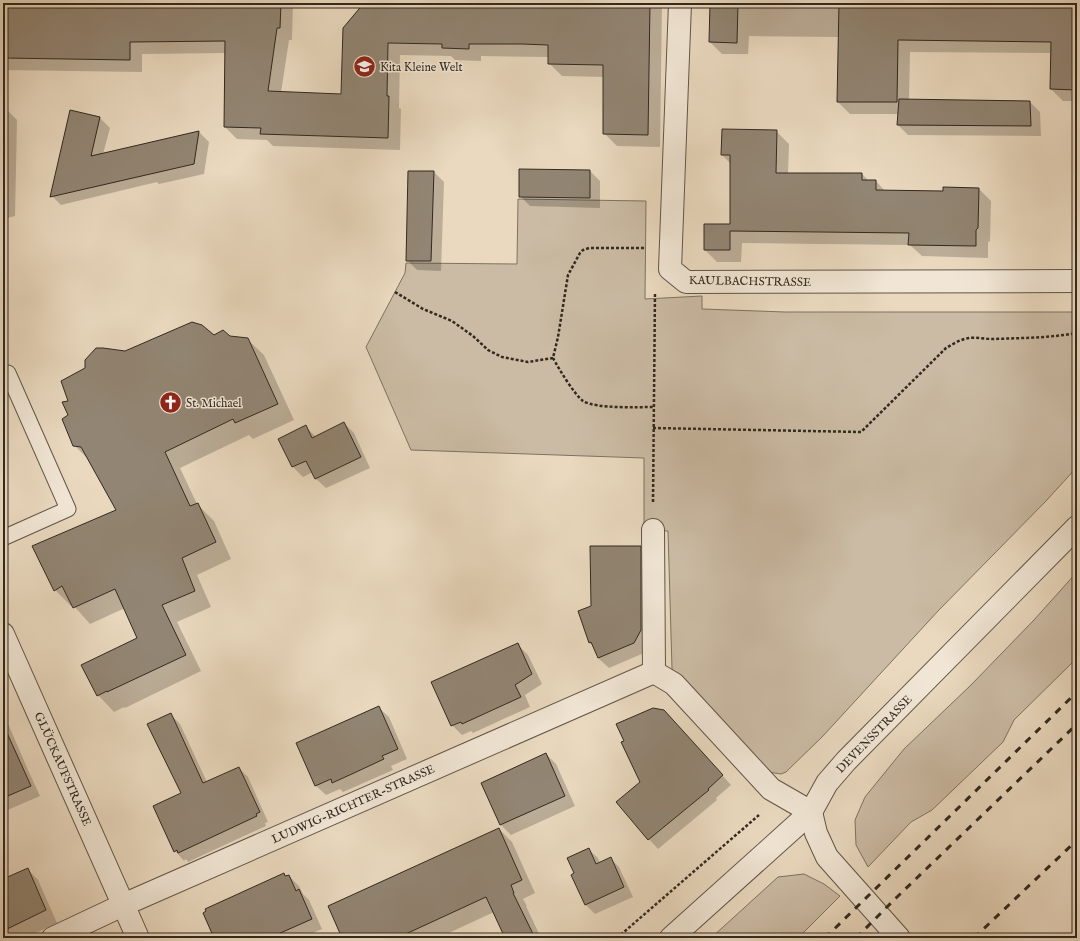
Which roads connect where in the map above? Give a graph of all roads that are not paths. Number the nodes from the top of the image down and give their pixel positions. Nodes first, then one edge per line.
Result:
1 (680, 3) edge
2 (1077, 281) edge
3 (3, 376) edge
4 (1077, 527) edge
5 (653, 530) road end
6 (3, 538) edge
7 (3, 634) edge
8 (654, 672) junction
9 (811, 812) junction
10 (123, 905) junction
11 (53, 938) edge
12 (138, 938) edge
13 (671, 938) edge
14 (899, 938) edge

1 - 2 street, KAULBACHSTRASSE
3 - 6 lane
4 - 9 street, DEVENSSTRASSE
5 - 8 street
7 - 10 street, GLÜCKAUFSTRASSE
8 - 9 street
8 - 10 street, LUDWIG-RICHTER-STRASSE
9 - 13 street, DEVENSSTRASSE
9 - 14 street
10 - 11 street, LUDWIG-RICHTER-STRASSE
10 - 12 street, GLÜCKAUFSTRASSE

